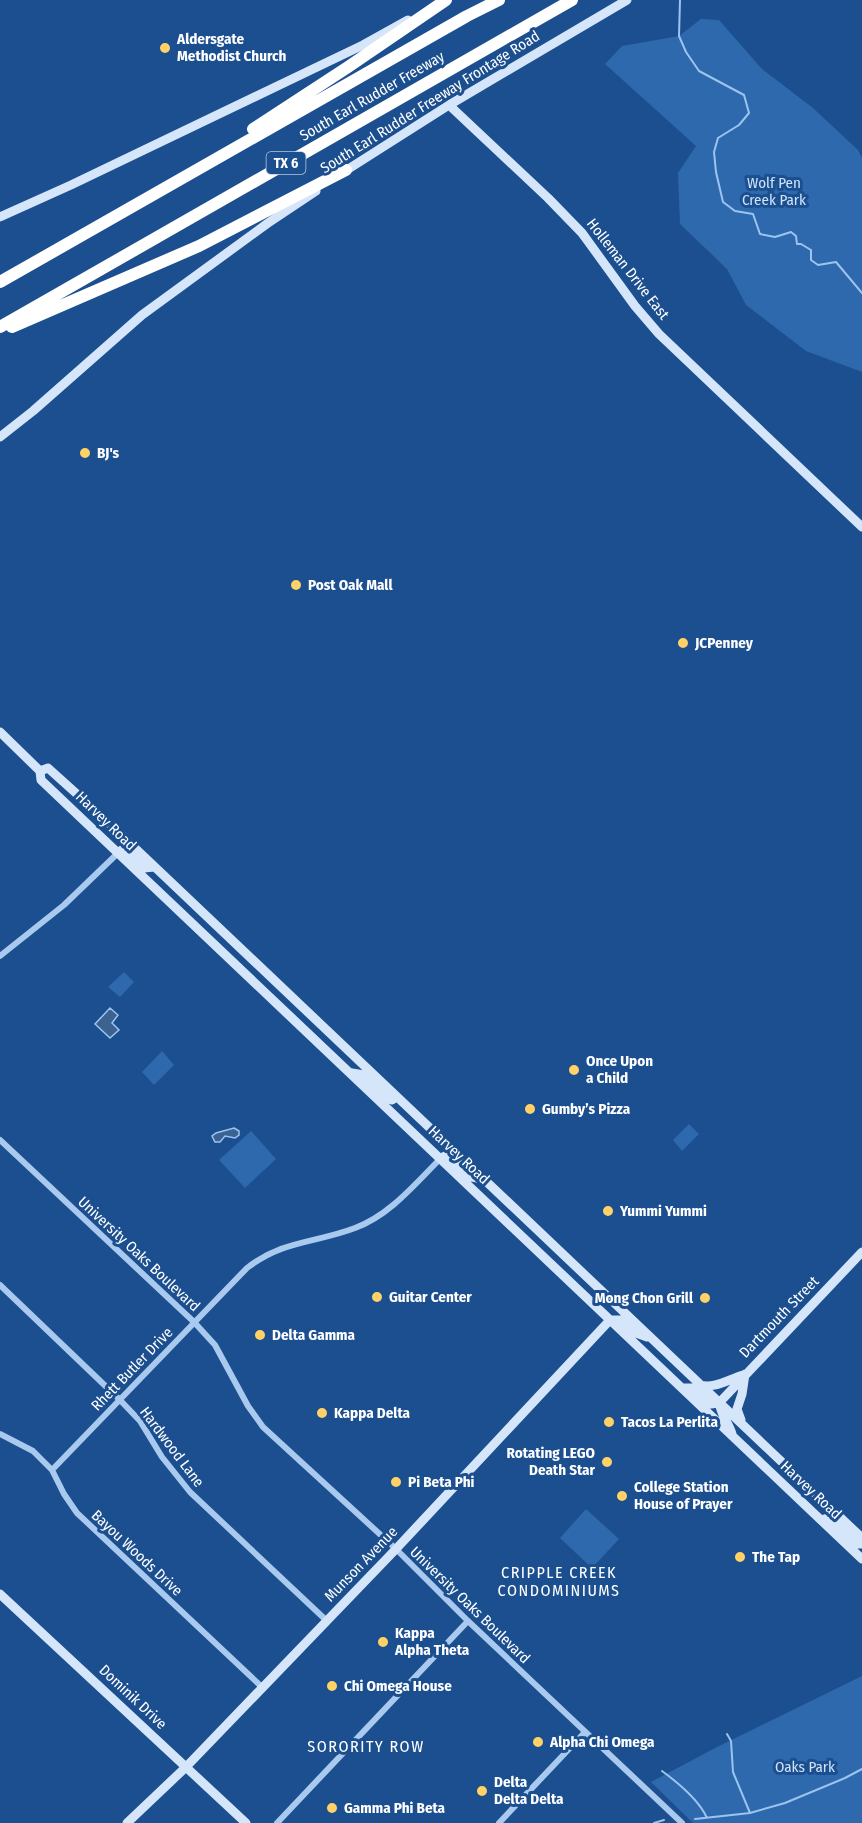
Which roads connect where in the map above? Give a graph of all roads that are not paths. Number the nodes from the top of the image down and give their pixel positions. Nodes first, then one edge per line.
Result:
1 (445, 0) edge
2 (499, 0) edge
3 (572, 0) edge
4 (627, 0) edge
5 (449, 105) junction
6 (209, 162) junction
7 (346, 170) junction
8 (0, 217) edge
9 (0, 282) edge
10 (0, 327) edge
11 (0, 333) edge
12 (0, 437) edge
13 (862, 526) edge
14 (0, 732) edge
15 (40, 771) junction
16 (117, 852) junction
17 (154, 867) junction
18 (0, 956) edge
19 (266, 973) junction
20 (257, 985) junction
21 (352, 1073) junction
22 (397, 1097) junction
23 (0, 1140) edge
24 (441, 1158) junction
25 (483, 1179) junction
26 (862, 1252) edge
27 (0, 1285) edge
28 (597, 1287) junction
29 (610, 1320) junction
30 (194, 1322) junction
31 (651, 1339) junction
32 (745, 1374) junction
33 (700, 1385) junction
34 (682, 1388) junction
35 (119, 1399) junction
36 (719, 1403) junction
37 (745, 1427) junction
38 (0, 1434) edge
39 (733, 1437) junction
40 (52, 1470) junction
41 (822, 1520) junction
42 (862, 1538) edge
43 (862, 1544) edge
44 (396, 1550) junction
45 (862, 1559) edge
46 (0, 1594) edge
47 (327, 1621) junction
48 (468, 1621) junction
49 (263, 1688) junction
50 (585, 1732) junction
51 (186, 1767) junction
52 (133, 1822) edge
53 (246, 1823) edge
54 (277, 1823) edge
55 (500, 1823) edge
56 (682, 1823) edge

1 - 6 highway
1 - 8 main road
2 - 6 highway, South Earl Rudder Freeway / TX 6
3 - 10 highway, South Earl Rudder Freeway / TX 6
4 - 5 main road, South Earl Rudder Freeway Frontage Road
5 - 7 main road, South Earl Rudder Freeway Frontage Road
5 - 13 main road, Holleman Drive East
6 - 9 highway, South Earl Rudder Freeway / TX 6
7 - 11 highway
7 - 12 main road, South Earl Rudder Freeway Frontage Road
14 - 15 main road, Harvey Road
15 - 16 main road, Harvey Road
15 - 17 main road, Harvey Road
16 - 17 main road
16 - 18 street
16 - 20 main road, Harvey Road
17 - 19 main road, Harvey Road
19 - 20 main road
19 - 22 main road, Harvey Road
20 - 21 main road, Harvey Road
21 - 22 main road
21 - 24 main road, Harvey Road
22 - 25 main road, Harvey Road
23 - 30 street, University Oaks Boulevard
24 - 25 main road
24 - 29 main road, Harvey Road
24 - 30 street, Rhett Butler Drive
25 - 28 main road, Harvey Road
26 - 32 main road, Dartmouth Street
27 - 35 street, Hardwood Lane
28 - 29 main road
28 - 31 main road, Harvey Road
29 - 31 main road
29 - 34 main road, Harvey Road
29 - 44 main road, Munson Avenue
30 - 35 street, Rhett Butler Drive
30 - 44 street, University Oaks Boulevard
31 - 33 main road, Harvey Road
32 - 33 main road
32 - 36 main road, Dartmouth Street
32 - 37 main road
33 - 36 main road, Harvey Road
34 - 36 main road
34 - 39 main road, Harvey Road
35 - 40 street, Rhett Butler Drive
35 - 47 street, Hardwood Lane
36 - 37 main road, Harvey Road
36 - 39 main road
37 - 42 main road, Harvey Road
38 - 40 street, Bayou Woods Drive
39 - 41 main road, Harvey Road
40 - 49 street, Bayou Woods Drive
41 - 43 main road
41 - 45 main road, Harvey Road
44 - 47 main road, Munson Avenue
44 - 48 street, University Oaks Boulevard
46 - 51 main road, Dominik Drive
47 - 49 main road, Munson Avenue
48 - 50 street, University Oaks Boulevard
48 - 54 street
49 - 51 main road, Munson Avenue
50 - 55 street
50 - 56 street, University Oaks Boulevard
51 - 52 main road, Munson Avenue
51 - 53 main road, Dominik Drive

